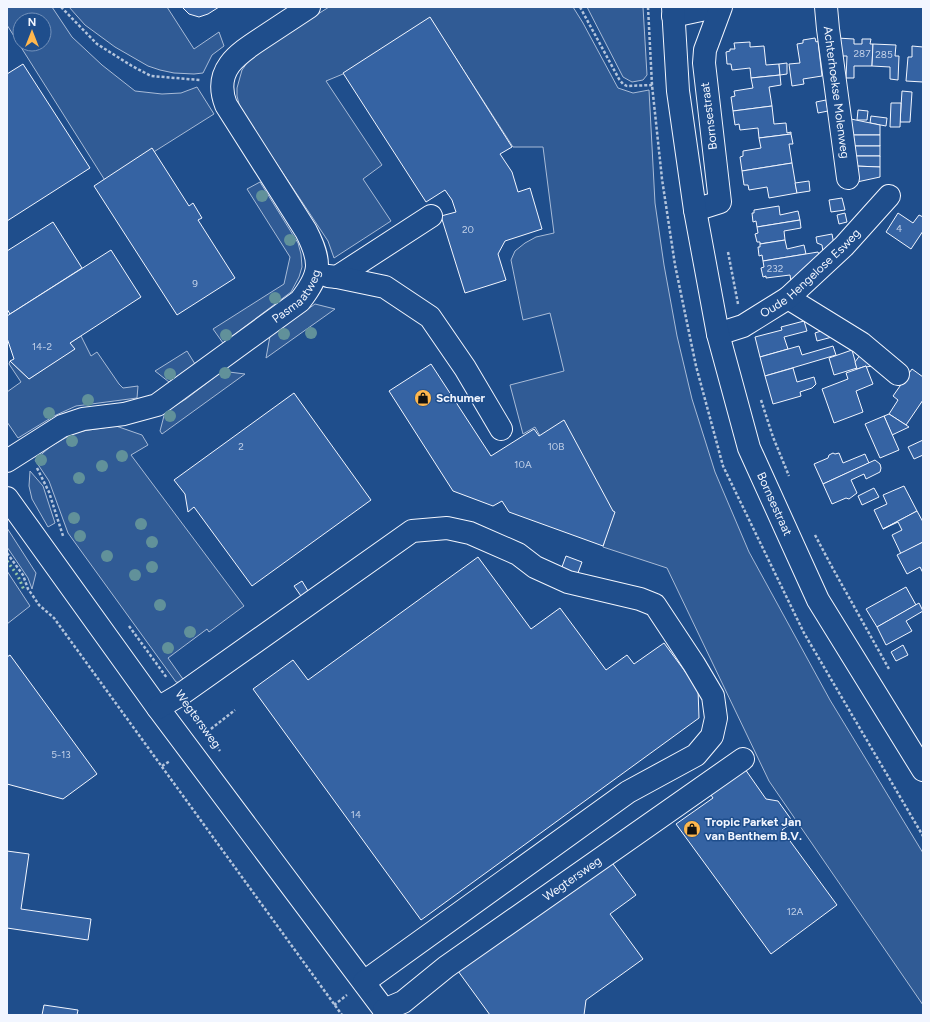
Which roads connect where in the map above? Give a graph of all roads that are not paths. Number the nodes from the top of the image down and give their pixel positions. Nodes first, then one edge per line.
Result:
1 (309, 7) edge
2 (714, 7) edge
3 (721, 7) edge
4 (826, 7) edge
5 (673, 11) edge
6 (848, 178) dead end
7 (888, 196) dead end
8 (695, 210) junction
9 (431, 216) dead end
10 (326, 276) junction
11 (788, 298) junction
12 (718, 334) junction
13 (898, 374) dead end
14 (501, 429) dead end
15 (15, 456) edge
16 (7, 498) edge
17 (158, 708) junction
18 (742, 759) dead end
19 (923, 770) edge
20 (364, 982) junction
21 (386, 1013) edge

1 - 10 street, Pasmaatweg
2 - 5 street
3 - 8 street, Bornsestraat
4 - 6 street, Achterhoekse Molenweg
5 - 8 street, Bornsestraat
7 - 11 street, Oude Hengelose Esweg
8 - 12 street, Bornsestraat
9 - 10 street
10 - 14 street
10 - 15 street, Pasmaatweg
11 - 12 street, Oude Hengelose Esweg
11 - 13 street
12 - 19 street, Bornsestraat
16 - 17 street, Wegtersweg
17 - 20 street, Wegtersweg
17 - 20 street
18 - 21 street, Wegtersweg
20 - 21 street, Wegtersweg

